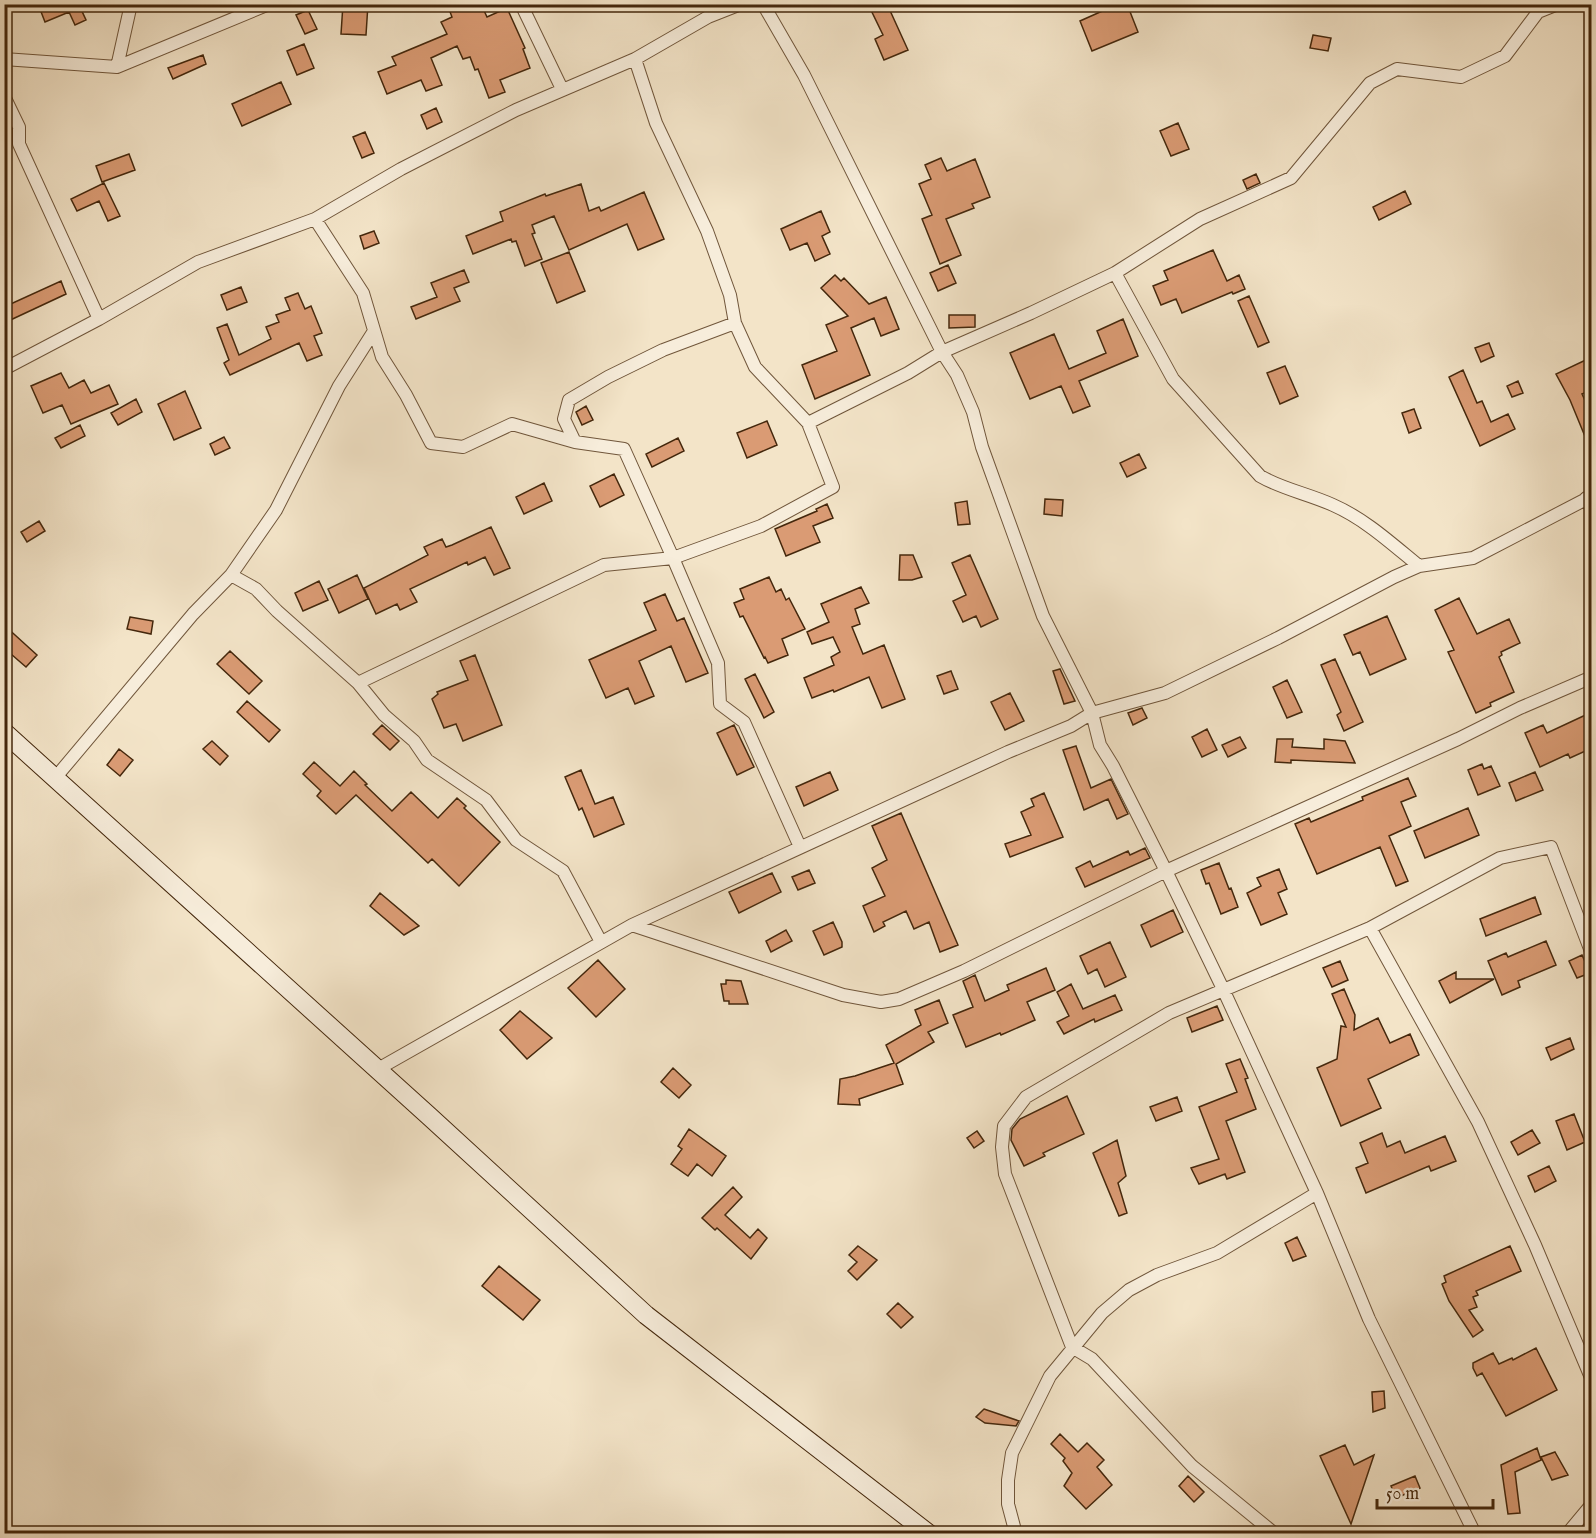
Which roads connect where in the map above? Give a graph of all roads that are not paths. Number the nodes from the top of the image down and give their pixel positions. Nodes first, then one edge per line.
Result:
1 (131, 4) edge
2 (268, 4) edge
3 (521, 4) edge
4 (741, 4) edge
5 (762, 4) edge
6 (1558, 4) edge
7 (4, 59) edge
8 (635, 59) junction
9 (117, 68) junction
10 (562, 89) junction
11 (4, 96) edge
12 (315, 219) junction
13 (1115, 273) junction
14 (99, 319) junction
15 (735, 323) junction
16 (374, 331) junction
17 (942, 352) junction
18 (4, 369) edge
19 (808, 423) junction
20 (575, 442) junction
21 (1590, 501) edge
22 (673, 558) junction
23 (1419, 566) junction
24 (231, 575) junction
25 (1592, 677) edge
26 (358, 683) junction
27 (1092, 713) junction
28 (4, 732) edge
29 (56, 777) junction
30 (800, 847) junction
31 (1166, 871) junction
32 (632, 925) junction
33 (1370, 928) junction
34 (601, 942) junction
35 (1592, 954) edge
36 (1223, 989) junction
37 (378, 1069) junction
38 (1317, 1193) junction
39 (1072, 1347) junction
40 (1592, 1380) edge
41 (1592, 1504) edge
42 (920, 1531) edge
43 (1016, 1533) edge
44 (1275, 1533) edge
45 (1475, 1533) edge
46 (1567, 1533) edge

1 - 9 street
2 - 9 street
3 - 10 street
4 - 8 street
5 - 17 street
6 - 13 street
7 - 9 street
8 - 10 street
8 - 15 street
10 - 12 street
11 - 14 street
12 - 14 street
12 - 16 street
13 - 17 street
13 - 23 street
14 - 18 street
15 - 19 street
15 - 20 street
16 - 20 street
16 - 24 street
17 - 19 street
17 - 27 street
19 - 22 street
20 - 22 street
21 - 23 street
22 - 26 street
22 - 30 street
23 - 27 street
24 - 26 street
24 - 29 street
25 - 31 street
26 - 34 street
27 - 30 street
27 - 31 street
28 - 29 street
29 - 37 street
30 - 32 street
31 - 32 street
31 - 36 street
32 - 34 street
33 - 35 street
33 - 36 street
33 - 40 street
34 - 37 street
36 - 38 street
36 - 39 street
37 - 42 street
38 - 39 street
38 - 45 street
39 - 43 street
39 - 44 street
41 - 46 street

